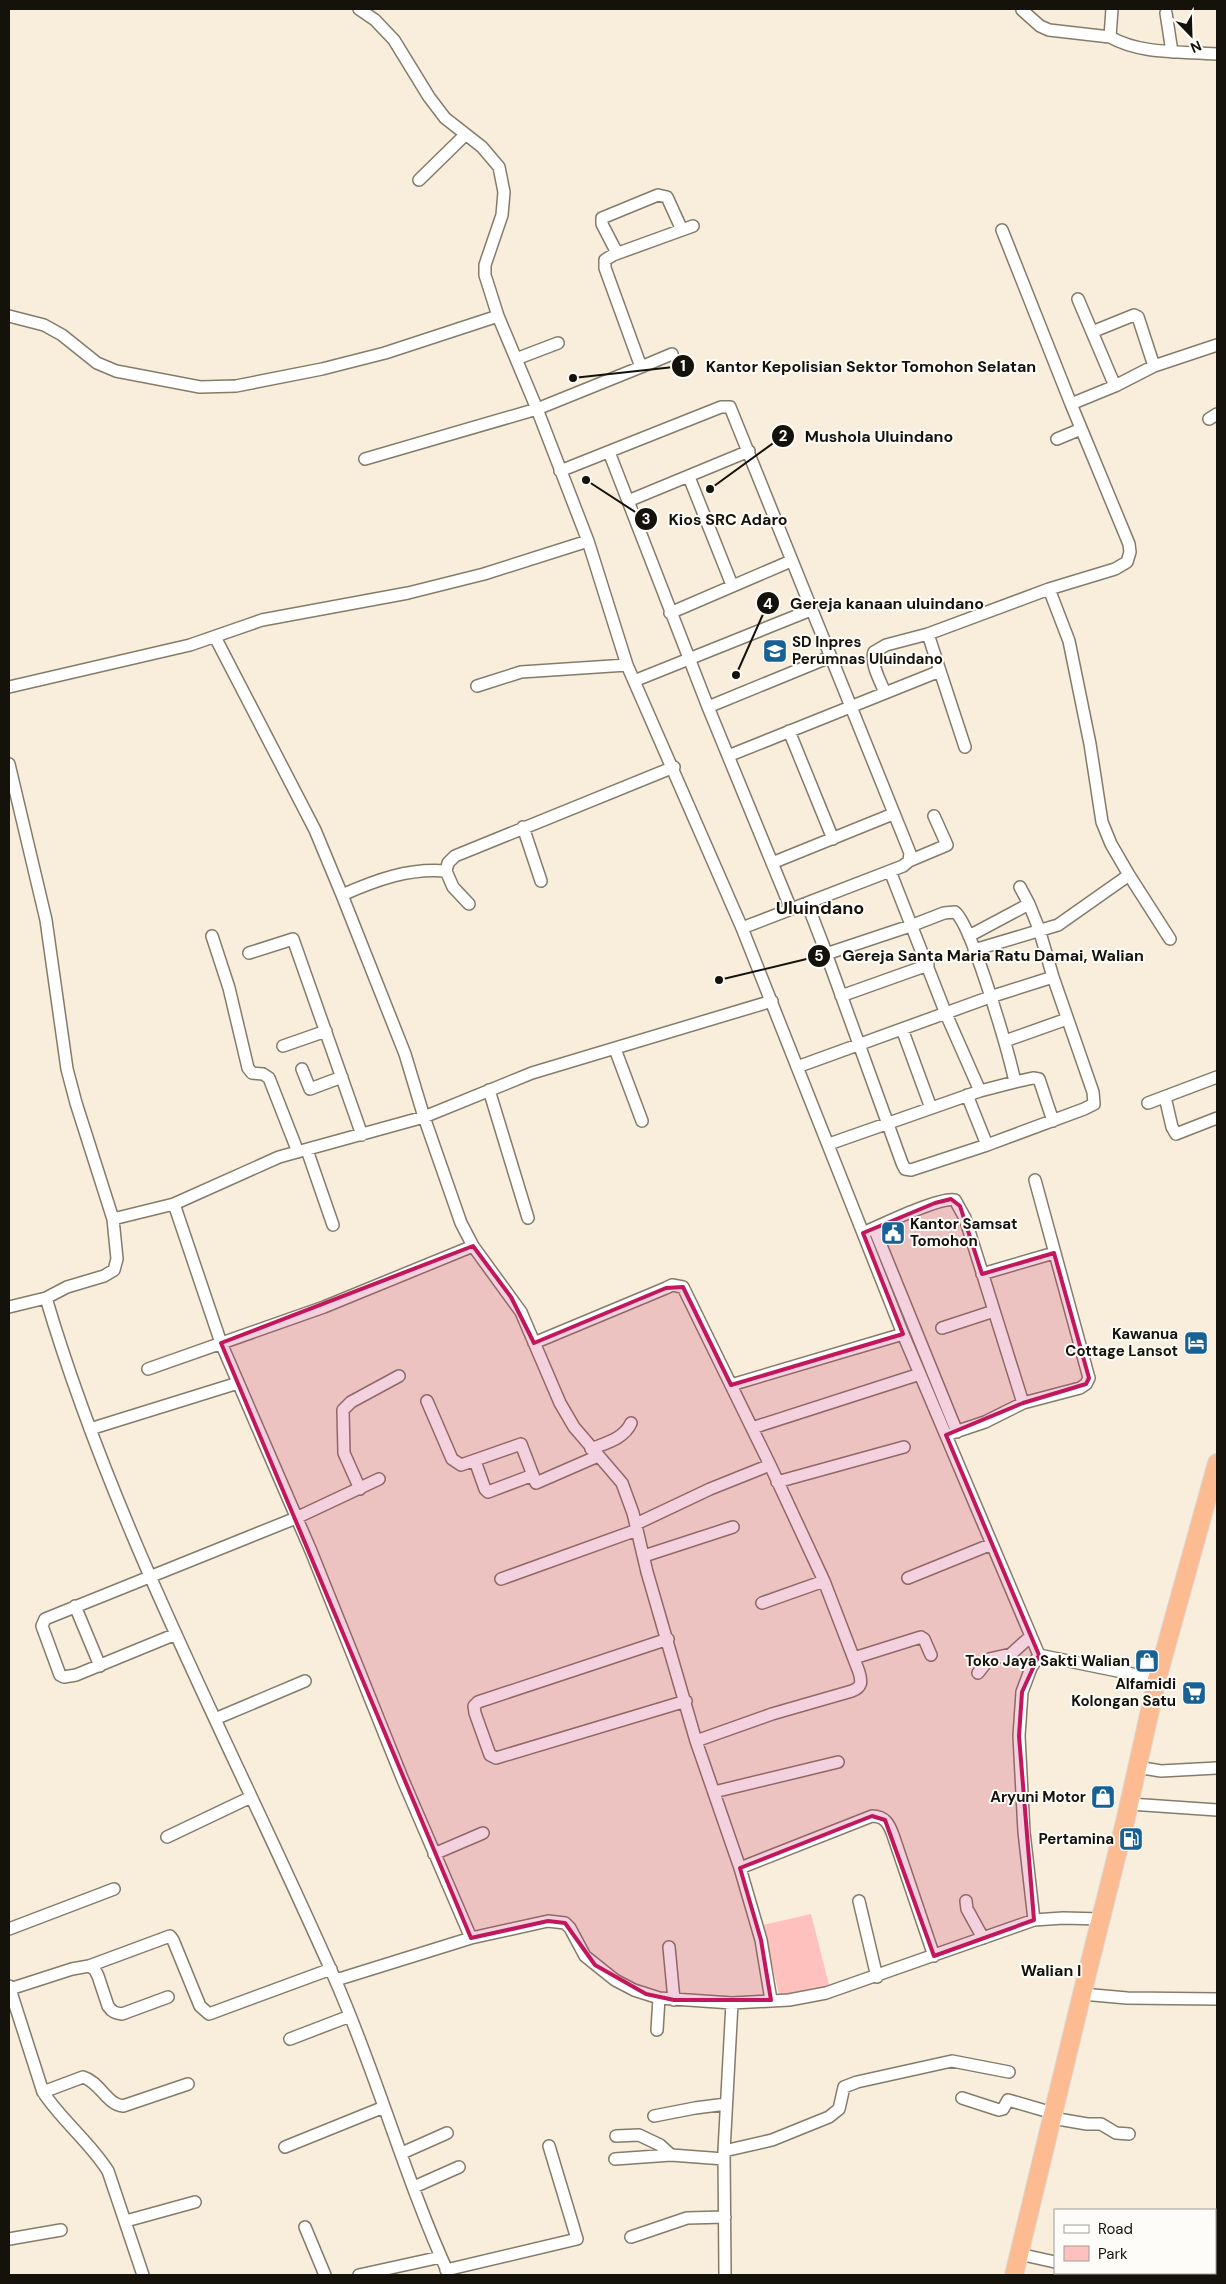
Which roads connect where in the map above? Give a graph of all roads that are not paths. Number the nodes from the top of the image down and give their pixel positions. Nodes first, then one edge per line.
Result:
1 (359, 9) edge
2 (1112, 9) edge
3 (1022, 10) dead end
4 (1166, 12) dead end
5 (1110, 37) junction
6 (1172, 52) junction
7 (1217, 54) edge
8 (465, 134) junction
9 (419, 180) dead end
10 (1002, 230) dead end
11 (616, 253) junction
12 (1078, 299) dead end
13 (9, 316) edge
14 (498, 316) junction
15 (1092, 332) junction
16 (558, 343) dead end
17 (1217, 345) edge
18 (672, 354) dead end
19 (516, 359) junction
20 (1154, 366) junction
21 (641, 368) junction
22 (1116, 386) junction
23 (1071, 404) junction
24 (537, 409) junction
25 (1081, 429) junction
26 (1057, 439) dead end
27 (609, 452) junction
28 (749, 452) junction
29 (366, 459) dead end
30 (560, 471) junction
31 (689, 477) junction
32 (628, 501) junction
33 (588, 541) junction
34 (791, 561) junction
35 (732, 585) junction
36 (1049, 589) junction
37 (811, 610) junction
38 (670, 613) junction
39 (928, 634) junction
40 (215, 637) junction
41 (830, 657) junction
42 (690, 660) junction
43 (627, 664) junction
44 (940, 671) junction
45 (634, 681) junction
46 (477, 686) dead end
47 (9, 687) edge
48 (885, 693) junction
49 (708, 707) junction
50 (851, 707) junction
51 (790, 731) junction
52 (965, 747) dead end
53 (728, 756) junction
54 (9, 764) edge
55 (674, 768) junction
56 (893, 814) junction
57 (934, 816) dead end
58 (523, 827) junction
59 (833, 839) junction
60 (909, 862) junction
61 (772, 863) junction
62 (446, 871) junction
63 (890, 871) junction
64 (1129, 875) junction
65 (540, 882) dead end
66 (1020, 887) dead end
67 (342, 895) junction
68 (807, 902) junction
69 (469, 904) dead end
70 (1029, 904) junction
71 (791, 909) junction
72 (913, 926) junction
73 (742, 928) junction
74 (1039, 929) junction
75 (212, 936) dead end
76 (969, 936) junction
77 (1170, 939) dead end
78 (974, 950) junction
79 (249, 952) dead end
80 (827, 955) junction
81 (928, 965) junction
82 (1053, 977) junction
83 (841, 996) junction
84 (990, 997) junction
85 (772, 1001) junction
86 (946, 1014) junction
87 (1067, 1019) junction
88 (902, 1029) junction
89 (326, 1031) junction
90 (1005, 1041) junction
91 (858, 1045) junction
92 (283, 1046) dead end
93 (615, 1049) junction
94 (797, 1067) junction
95 (302, 1068) dead end
96 (342, 1076) junction
97 (1217, 1077) edge
98 (1015, 1082) junction
99 (489, 1090) junction
100 (980, 1091) junction
101 (968, 1095) junction
102 (1165, 1097) junction
103 (1148, 1103) dead end
104 (931, 1108) junction
105 (424, 1117) junction
106 (1217, 1118) edge
107 (642, 1121) dead end
108 (1053, 1121) junction
109 (887, 1122) junction
110 (362, 1135) junction
111 (829, 1144) junction
112 (987, 1146) junction
113 (303, 1151) junction
114 (1035, 1180) dead end
115 (174, 1204) junction
116 (528, 1218) dead end
117 (113, 1219) junction
118 (333, 1225) dead end
119 (868, 1231) junction
120 (473, 1246) junction
121 (1054, 1252) junction
122 (982, 1274) junction
123 (46, 1298) junction
124 (9, 1307) edge
125 (994, 1311) junction
126 (942, 1328) dead end
127 (903, 1334) junction
128 (222, 1343) junction
129 (534, 1343) junction
130 (148, 1369) dead end
131 (920, 1374) junction
132 (399, 1376) dead end
133 (238, 1383) junction
134 (730, 1385) junction
135 (427, 1401) dead end
136 (1024, 1403) junction
137 (631, 1423) dead end
138 (752, 1428) junction
139 (90, 1429) junction
140 (952, 1434) junction
141 (904, 1447) dead end
142 (594, 1453) junction
143 (475, 1461) junction
144 (1217, 1463) edge
145 (770, 1465) junction
146 (533, 1474) junction
147 (379, 1479) dead end
148 (777, 1482) junction
149 (360, 1488) junction
150 (296, 1518) junction
151 (637, 1527) junction
152 (733, 1527) dead end
153 (992, 1544) junction
154 (644, 1556) junction
155 (149, 1576) junction
156 (908, 1578) dead end
157 (501, 1579) dead end
158 (824, 1581) junction
159 (762, 1603) dead end
160 (75, 1606) junction
161 (176, 1634) junction
162 (1031, 1636) junction
163 (668, 1639) junction
164 (931, 1655) dead end
165 (1039, 1655) junction
166 (854, 1658) junction
167 (100, 1666) junction
168 (978, 1673) dead end
169 (1157, 1679) junction
170 (305, 1681) dead end
171 (686, 1701) junction
172 (215, 1719) junction
173 (696, 1741) junction
174 (838, 1762) dead end
175 (1137, 1768) junction
176 (1217, 1768) edge
177 (714, 1792) junction
178 (251, 1797) junction
179 (1130, 1804) junction
180 (1217, 1810) edge
181 (483, 1833) dead end
182 (167, 1837) dead end
183 (434, 1854) junction
184 (740, 1868) junction
185 (114, 1889) dead end
186 (858, 1901) dead end
187 (966, 1901) dead end
188 (1101, 1919) junction
189 (1034, 1920) junction
190 (9, 1929) edge
191 (471, 1938) junction
192 (983, 1938) junction
193 (669, 1947) dead end
194 (934, 1956) junction
195 (89, 1966) junction
196 (331, 1969) junction
197 (877, 1976) junction
198 (336, 1980) junction
199 (9, 1987) edge
200 (1082, 1994) junction
201 (168, 1997) dead end
202 (659, 1998) junction
203 (1217, 1999) edge
204 (674, 2000) junction
205 (771, 2000) junction
206 (732, 2002) junction
207 (350, 2016) junction
208 (657, 2030) dead end
209 (290, 2038) dead end
210 (1009, 2072) dead end
211 (188, 2084) dead end
212 (44, 2092) junction
213 (962, 2098) dead end
214 (726, 2104) junction
215 (384, 2107) junction
216 (1052, 2115) junction
217 (654, 2116) dead end
218 (446, 2132) dead end
219 (1129, 2134) dead end
220 (616, 2136) dead end
221 (549, 2146) dead end
222 (286, 2147) dead end
223 (402, 2153) junction
224 (671, 2155) junction
225 (724, 2155) junction
226 (615, 2159) dead end
227 (459, 2168) dead end
228 (414, 2187) junction
229 (194, 2202) dead end
230 (725, 2217) junction
231 (126, 2221) junction
232 (305, 2226) dead end
233 (61, 2230) dead end
234 (630, 2237) dead end
235 (9, 2239) edge
236 (1019, 2254) junction
237 (441, 2257) junction
238 (1054, 2262) edge
239 (447, 2273) edge
240 (143, 2275) edge
241 (325, 2275) edge
242 (358, 2275) edge
243 (721, 2275) edge
244 (725, 2275) edge
245 (1014, 2275) edge

1 - 8 street
2 - 5 street
3 - 5 street
4 - 6 street
5 - 6 street
6 - 7 street
8 - 9 street
8 - 14 street
10 - 23 street
11 - 11 street
11 - 21 street
12 - 15 street
13 - 14 street
14 - 19 street
15 - 20 street
15 - 22 street
16 - 19 street
17 - 20 street
18 - 21 street
19 - 24 street
20 - 22 street
21 - 24 street
22 - 23 street
23 - 25 street
24 - 29 street
24 - 30 street
25 - 26 street
25 - 36 street
27 - 28 street
27 - 30 street
27 - 32 street
28 - 31 street
28 - 34 street
30 - 33 street
31 - 32 street
31 - 35 street
32 - 38 street
33 - 40 street
33 - 43 street
34 - 35 street
34 - 37 street
35 - 38 street
36 - 39 street
36 - 64 street
37 - 41 street
37 - 42 street
38 - 42 street
39 - 44 street
39 - 48 street
40 - 47 street
40 - 67 street
41 - 49 street
41 - 50 street
42 - 45 street
42 - 49 street
43 - 45 street
43 - 46 street
44 - 48 street
44 - 52 street
45 - 55 street
48 - 50 street
49 - 53 street
50 - 51 street
50 - 56 street
51 - 53 street
51 - 59 street
53 - 61 street
54 - 117 street
55 - 58 street
55 - 73 street
56 - 59 street
56 - 60 street
57 - 60 street
58 - 62 street
58 - 65 street
59 - 61 street
60 - 63 street
61 - 71 street
62 - 67 street
62 - 69 street
63 - 68 street
63 - 72 street
64 - 74 street
64 - 77 street
66 - 70 street
67 - 105 street
68 - 71 street
68 - 80 street
70 - 74 street
70 - 76 street
71 - 73 street
72 - 76 street
72 - 80 street
72 - 81 street
73 - 85 street
74 - 78 street
74 - 82 street
75 - 113 street
76 - 78 street
78 - 84 street
79 - 89 street
80 - 83 street
81 - 83 street
81 - 86 street
82 - 84 street
82 - 87 street
83 - 91 street
84 - 86 street
84 - 90 street
85 - 93 street
85 - 94 street
86 - 88 street
86 - 100 street
87 - 90 street
87 - 108 street
88 - 91 street
88 - 104 street
89 - 92 street
89 - 96 street
90 - 98 street
91 - 94 street
91 - 109 street
93 - 99 street
93 - 107 street
94 - 111 street
95 - 96 street
96 - 110 street
97 - 102 street
98 - 100 street
98 - 108 street
99 - 105 street
99 - 116 street
100 - 101 street
101 - 104 street
101 - 112 street
102 - 103 street
102 - 106 street
104 - 109 street
105 - 110 street
105 - 120 street
108 - 112 street
109 - 111 street
109 - 112 street
110 - 113 street
111 - 119 street
113 - 115 street
113 - 118 street
114 - 121 street
115 - 117 street
115 - 128 street
117 - 123 street
119 - 122 street
119 - 127 street
119 - 140 street
120 - 128 street
120 - 129 street
121 - 122 street
121 - 136 street
122 - 125 street
123 - 124 street
123 - 139 street
125 - 126 street
125 - 136 street
127 - 131 street
127 - 134 street
128 - 130 street
128 - 133 street
129 - 134 street
129 - 142 street
131 - 138 street
131 - 140 street
132 - 149 street
133 - 139 street
133 - 150 street
134 - 138 street
135 - 143 street
136 - 140 street
137 - 142 street
138 - 145 street
139 - 155 street
140 - 153 street
141 - 148 street
142 - 146 street
142 - 151 street
143 - 146 street
143 - 146 street
144 - 169 highway
145 - 148 street
145 - 151 street
147 - 149 street
148 - 158 street
149 - 150 street
150 - 155 street
150 - 183 street
151 - 154 street
151 - 157 street
152 - 154 street
153 - 156 street
153 - 162 street
154 - 163 street
155 - 160 street
155 - 161 street
158 - 159 street
158 - 166 street
160 - 167 street
160 - 167 street
161 - 167 street
161 - 172 street
162 - 165 street
162 - 168 street
163 - 171 street
163 - 171 street
164 - 166 street
165 - 169 street
165 - 189 street
166 - 173 street
169 - 175 highway
170 - 172 street
171 - 173 street
172 - 178 street
173 - 177 street
174 - 177 street
175 - 176 street
175 - 179 highway
177 - 184 street
178 - 182 street
178 - 196 street
179 - 180 street
179 - 188 highway
181 - 183 street
183 - 191 street
184 - 194 street
184 - 205 street
185 - 190 street
186 - 197 street
187 - 192 street
188 - 189 street
188 - 200 highway
189 - 192 street
191 - 198 street
191 - 202 street
192 - 194 street
193 - 204 street
194 - 197 street
195 - 196 street
195 - 199 street
195 - 201 street
196 - 198 street
197 - 205 street
198 - 207 street
199 - 212 street
200 - 203 street
200 - 216 highway
202 - 204 street
202 - 208 street
204 - 206 street
205 - 206 street
206 - 214 street
207 - 209 street
207 - 215 street
210 - 225 street
211 - 212 street
212 - 231 street
213 - 216 street
214 - 217 street
214 - 225 street
215 - 222 street
215 - 223 street
216 - 219 street
216 - 236 highway
218 - 223 street
220 - 224 street
221 - 239 street
223 - 228 street
224 - 225 street
224 - 226 street
225 - 230 street
227 - 228 street
228 - 237 street
229 - 231 street
230 - 234 street
230 - 244 street
231 - 240 street
232 - 241 street
233 - 235 street
236 - 238 street
236 - 245 highway
237 - 239 street
237 - 242 street
243 - 244 street

